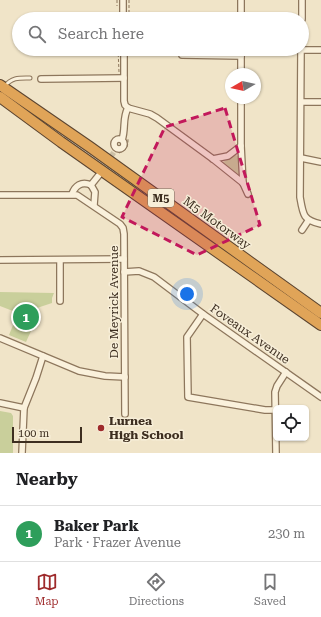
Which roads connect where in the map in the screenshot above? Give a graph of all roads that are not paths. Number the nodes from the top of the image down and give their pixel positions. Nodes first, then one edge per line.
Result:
1 (123, 0) edge
2 (242, 0) edge
3 (302, 0) edge
4 (123, 12) edge
5 (241, 12) edge
6 (302, 12) edge
7 (309, 49) edge
8 (321, 50) edge
9 (124, 56) edge
10 (241, 56) edge
11 (301, 56) edge
12 (241, 68) edge
13 (30, 78) dead end
14 (124, 78) junction
15 (41, 79) dead end
16 (2, 86) edge
17 (0, 97) edge
18 (301, 102) junction
19 (321, 102) edge
20 (241, 104) edge
21 (128, 108) junction
22 (241, 146) junction
23 (115, 151) tunnel mouth
24 (301, 158) junction
25 (213, 159) junction
26 (321, 162) edge
27 (99, 175) tunnel mouth
28 (243, 183) junction
29 (90, 185) junction
30 (72, 194) junction
31 (248, 194) dead end
32 (0, 195) edge
33 (94, 205) junction
34 (308, 221) junction
35 (321, 224) edge
36 (302, 230) dead end
37 (124, 259) junction
38 (0, 260) edge
39 (60, 260) junction
40 (124, 272) junction
41 (60, 301) dead end
42 (321, 312) edge
43 (202, 314) junction
44 (321, 325) edge
45 (0, 338) edge
46 (43, 356) junction
47 (286, 372) junction
48 (125, 377) junction
49 (321, 397) edge
50 (0, 403) edge
51 (275, 405) edge
52 (24, 408) junction
53 (273, 410) edge
54 (125, 414) dead end
55 (276, 441) edge
56 (22, 453) edge
57 (276, 453) edge

1 - 4 street
2 - 5 street
3 - 6 street
7 - 8 street
9 - 14 street
10 - 12 street
11 - 18 street
13 - 16 lane
14 - 15 street
14 - 21 street
16 - 42 highway, M5 Motorway / M5
17 - 44 highway, M5 Motorway / M5
18 - 19 street
18 - 24 street
20 - 22 street
21 - 23 street
21 - 25 street
22 - 25 street
22 - 28 street
24 - 26 street
24 - 34 street
25 - 28 street
27 - 29 street
28 - 31 street
29 - 30 street
29 - 33 street
30 - 32 street, De Meyrick Avenue
30 - 33 street, De Meyrick Avenue
33 - 37 street, De Meyrick Avenue
34 - 35 street
34 - 36 street
37 - 39 street
37 - 40 street, De Meyrick Avenue
38 - 39 street
39 - 41 street
40 - 43 street, Foveaux Avenue
40 - 48 street, De Meyrick Avenue
43 - 47 street, Foveaux Avenue
43 - 53 street
45 - 46 street
46 - 48 street
46 - 52 street
47 - 49 street, Foveaux Avenue
47 - 51 street
48 - 54 street, De Meyrick Avenue
50 - 52 street
52 - 56 street
55 - 57 street

